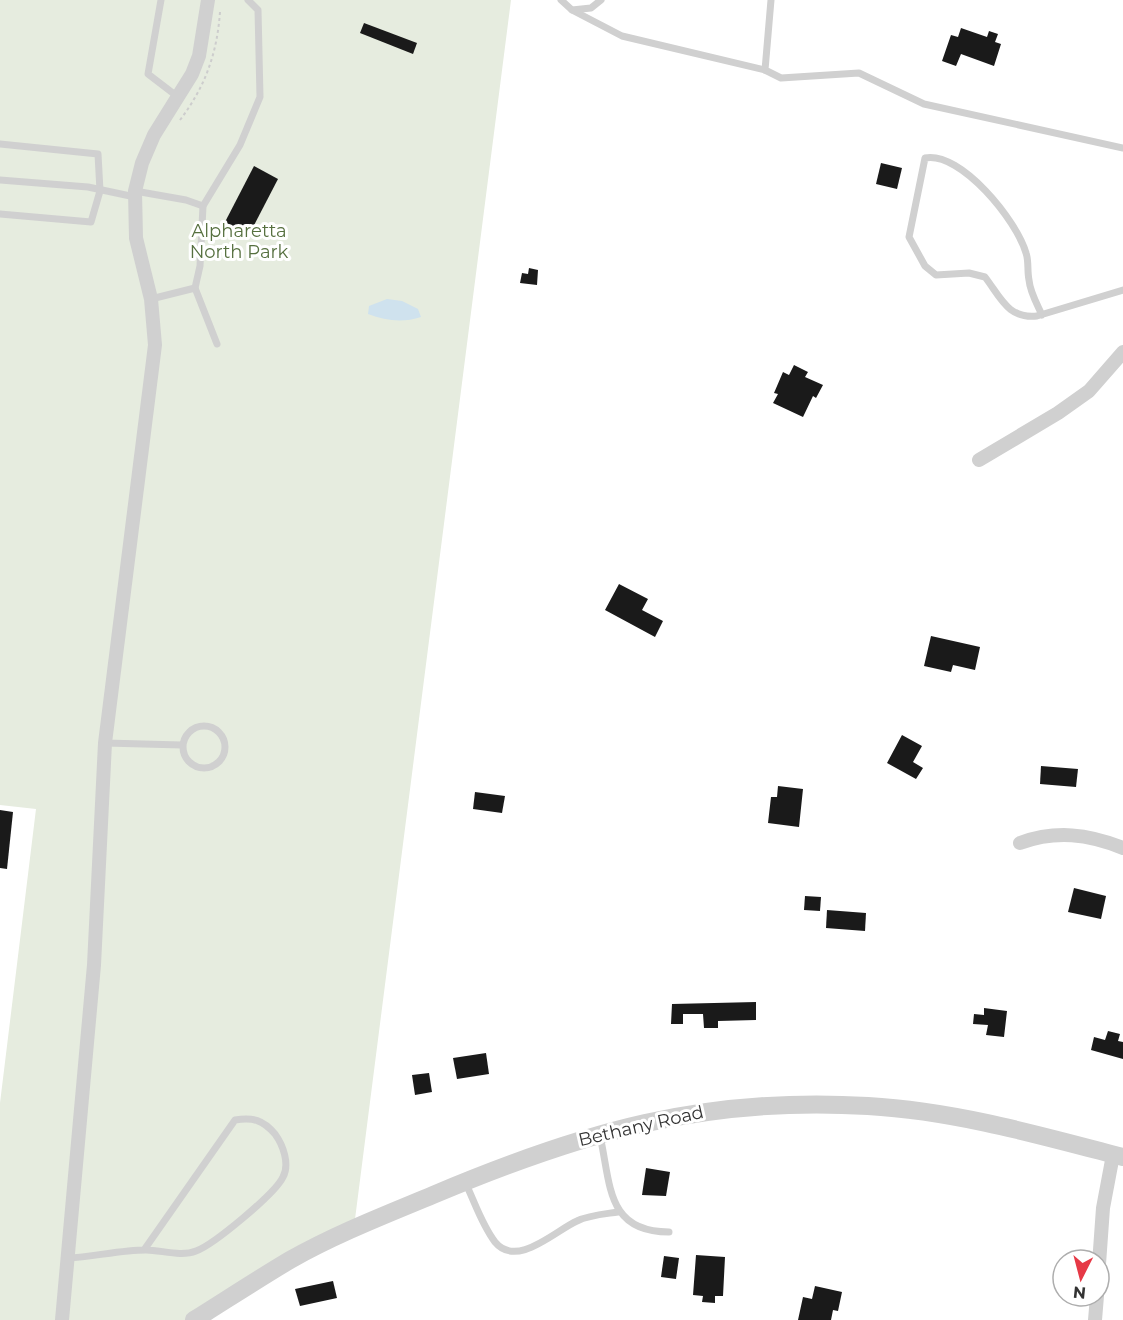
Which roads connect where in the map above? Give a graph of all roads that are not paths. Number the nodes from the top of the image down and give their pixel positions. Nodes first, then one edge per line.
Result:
1 (161, 0) edge
2 (208, 0) edge
3 (248, 0) edge
4 (561, 0) edge
5 (601, 0) edge
6 (771, 0) edge
7 (572, 10) junction
8 (765, 70) junction
9 (178, 97) junction
10 (0, 144) edge
11 (1123, 148) edge
12 (0, 180) edge
13 (100, 190) junction
14 (135, 194) junction
15 (202, 206) junction
16 (0, 214) edge
17 (195, 288) junction
18 (1123, 290) edge
19 (151, 299) junction
20 (1042, 315) junction
21 (217, 344) dead end
22 (1123, 352) edge
23 (979, 460) dead end
24 (105, 743) junction
25 (182, 745) junction
26 (1020, 843) dead end
27 (1123, 848) edge
28 (600, 1133) junction
29 (1118, 1156) edge
30 (465, 1181) junction
31 (618, 1212) junction
32 (669, 1232) dead end
33 (1100, 1248) edge
34 (144, 1250) junction
35 (68, 1258) junction
36 (62, 1320) edge
37 (194, 1320) edge

1 - 9 lane
2 - 9 street
3 - 15 lane
4 - 7 lane
5 - 7 lane
6 - 8 lane
7 - 8 lane
8 - 11 lane
9 - 14 street
10 - 13 lane
12 - 13 lane
13 - 14 lane
13 - 16 lane
14 - 15 lane
14 - 19 street
15 - 17 lane
17 - 19 lane
17 - 21 lane
18 - 20 lane
19 - 24 street
20 - 20 lane
22 - 23 street
24 - 25 lane
24 - 35 street
25 - 25 lane
26 - 27 street
28 - 29 street, Bethany Road
28 - 30 street, Bethany Road
28 - 31 lane
29 - 33 street
30 - 31 lane
30 - 37 street, Bethany Road
31 - 32 lane
34 - 34 lane
34 - 35 lane
35 - 36 street

